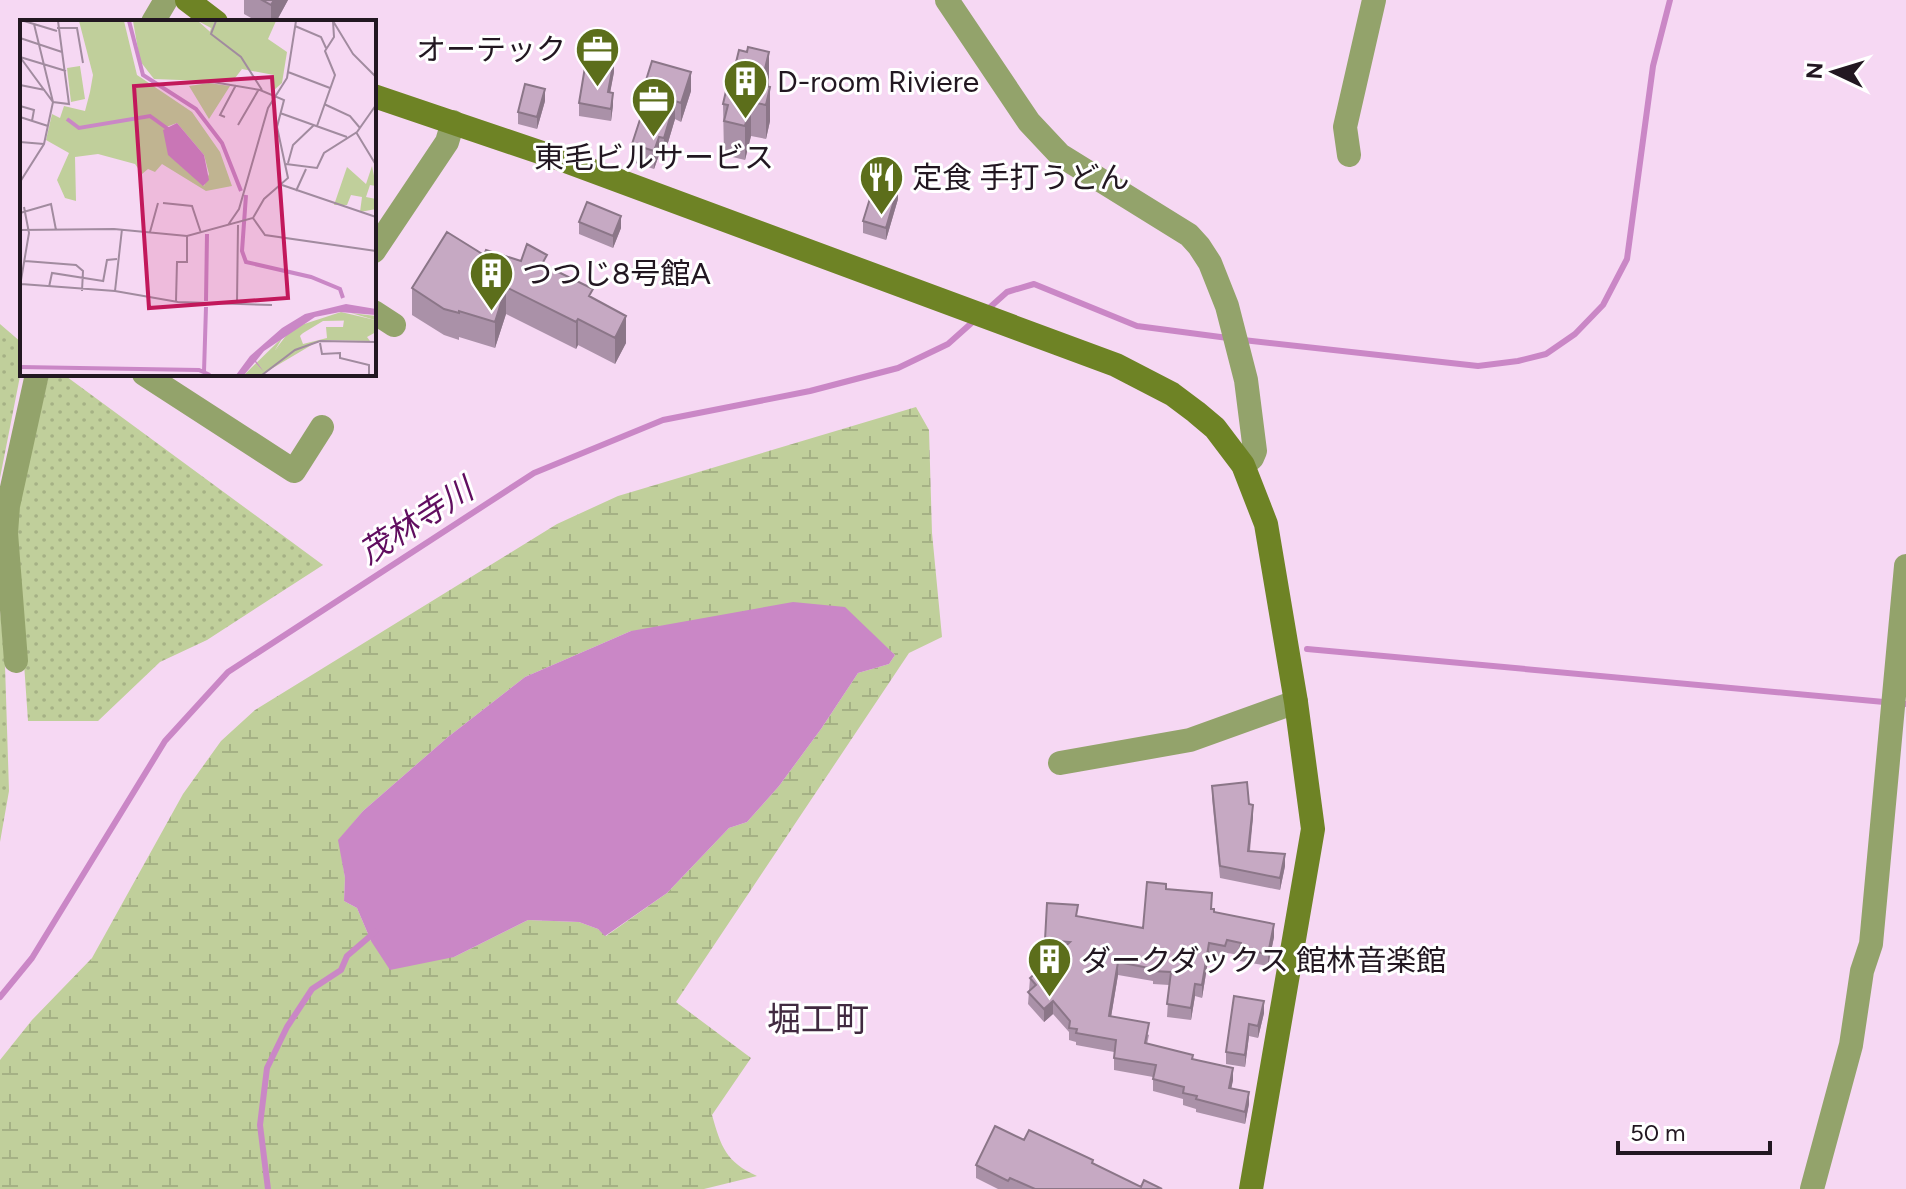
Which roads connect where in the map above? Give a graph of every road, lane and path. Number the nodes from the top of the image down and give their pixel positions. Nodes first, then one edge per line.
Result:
1 (166, 0) edge
2 (187, 0) edge
3 (947, 0) edge
4 (1374, 0) edge
5 (154, 20) edge
6 (213, 20) edge
7 (376, 97) edge
8 (453, 122) junction
9 (1349, 155) dead end
10 (376, 248) edge
11 (37, 376) edge
12 (147, 376) edge
13 (322, 427) dead end
14 (1243, 465) junction
15 (1906, 566) edge
16 (16, 661) dead end
17 (1296, 702) junction
18 (1060, 763) dead end
19 (1251, 1189) edge
20 (1812, 1189) edge

1 - 5 street
2 - 6 street
3 - 14 street
4 - 9 street
7 - 8 street
8 - 10 street
8 - 14 street
11 - 16 street
12 - 13 street
14 - 17 street
15 - 20 street
17 - 18 street
17 - 19 street

